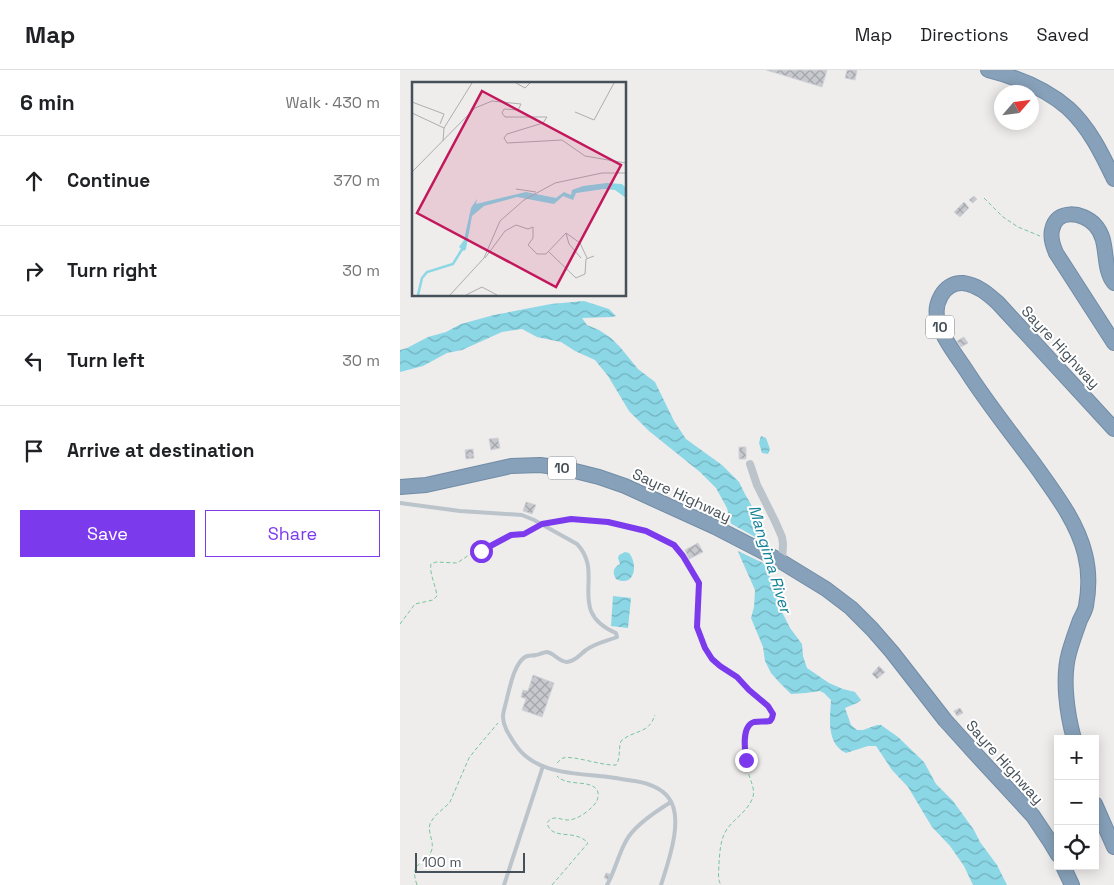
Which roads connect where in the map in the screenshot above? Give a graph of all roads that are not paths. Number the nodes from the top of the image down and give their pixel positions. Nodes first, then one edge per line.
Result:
1 (988, 70) edge
2 (1114, 179) edge
3 (1114, 283) edge
4 (1114, 343) edge
5 (1114, 429) edge
6 (750, 464) dead end
7 (400, 487) edge
8 (400, 503) edge
9 (779, 561) junction
10 (1073, 735) edge
11 (543, 766) junction
12 (671, 802) junction
13 (1099, 813) edge
14 (1114, 847) edge
15 (1054, 848) edge
16 (1065, 870) edge
17 (504, 885) edge
18 (607, 885) edge
19 (660, 885) edge
20 (1072, 885) edge

1 - 2 highway
3 - 4 highway
5 - 10 highway, Sayre Highway / 10
6 - 9 street
7 - 9 highway, Sayre Highway / 10
8 - 11 lane
9 - 15 highway, Sayre Highway / 10
11 - 12 lane
11 - 17 lane
12 - 18 lane
12 - 19 lane
13 - 14 highway
16 - 20 highway

